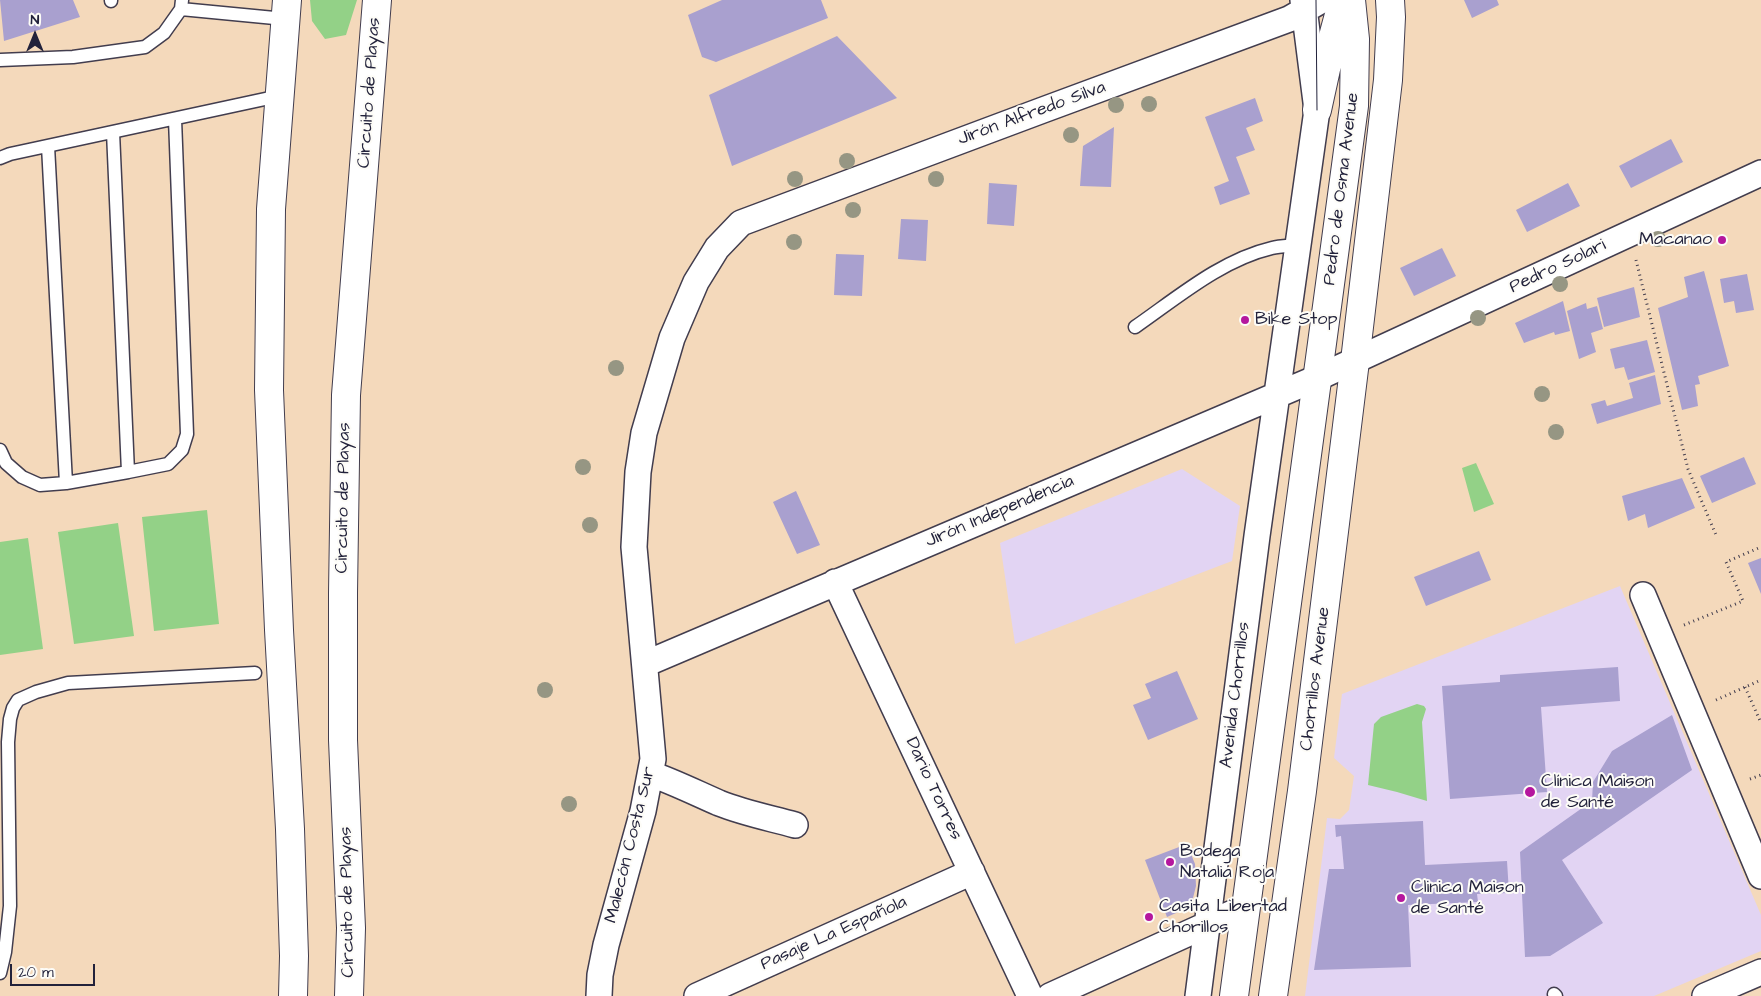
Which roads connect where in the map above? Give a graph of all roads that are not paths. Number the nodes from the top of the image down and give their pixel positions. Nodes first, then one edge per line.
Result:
1 (377, 0) edge
2 (1343, 0) edge
3 (1351, 0) edge
4 (1390, 0) edge
5 (1310, 4) edge
6 (182, 5) edge
7 (286, 9) edge
8 (0, 60) edge
9 (279, 96) junction
10 (1317, 110) junction
11 (175, 119) junction
12 (113, 132) junction
13 (48, 146) junction
14 (0, 158) edge
15 (1761, 173) edge
16 (741, 224) joint
17 (1298, 245) junction
18 (1135, 327) dead end
19 (1356, 361) junction
20 (1317, 378) junction
21 (1277, 394) junction
22 (0, 450) edge
23 (128, 472) junction
24 (66, 483) junction
25 (835, 582) junction
26 (1643, 595) dead end
27 (1282, 636) junction
28 (1321, 642) junction
29 (645, 664) junction
30 (255, 672) dead end
31 (651, 774) junction
32 (1262, 786) junction
33 (1302, 791) junction
34 (795, 825) dead end
35 (972, 872) junction
36 (1761, 876) edge
37 (1246, 907) junction
38 (1206, 925) junction
39 (1761, 972) edge
40 (0, 973) edge
41 (293, 996) edge
42 (349, 996) edge
43 (599, 996) edge
44 (697, 996) edge
45 (1030, 996) edge
46 (1050, 996) edge
47 (1198, 996) edge
48 (1234, 996) edge
49 (1273, 996) edge
50 (1706, 996) edge

1 - 42 main road, Circuito de Playas
2 - 10 main road
3 - 20 main road, Pedro de Osma Avenue
4 - 19 main road, Pedro de Osma Avenue
5 - 10 street, Pedro de Osma Avenue
5 - 16 street, Jirón Alfredo Silva
6 - 7 lane
6 - 8 lane
7 - 9 main road
9 - 11 lane
9 - 41 main road
10 - 17 street, Pedro de Osma Avenue
11 - 12 lane
11 - 23 lane
12 - 13 lane
12 - 23 lane
13 - 14 lane
13 - 24 lane
15 - 19 street, Pedro Solari
16 - 29 street, Malecón Costa Sur
17 - 18 lane
17 - 21 street, Pedro de Osma Avenue
19 - 20 street, Jirón Independencia
19 - 28 main road, Chorrillos Avenue
20 - 21 street, Jirón Independencia
20 - 27 main road
21 - 25 street, Jirón Independencia
21 - 38 street, Avenida Chorrillos
22 - 24 lane
23 - 24 lane
25 - 29 street, Jirón Independencia
25 - 35 street, Dario Torres
26 - 36 street
27 - 28 main road
27 - 32 main road
28 - 33 main road, Chorrillos Avenue
29 - 31 street, Malecón Costa Sur
30 - 40 lane
31 - 34 street
31 - 43 street, Malecón Costa Sur
32 - 33 main road
32 - 37 main road
33 - 49 main road, Chorrillos Avenue
35 - 44 street, Pasaje La Española
35 - 45 street, Dario Torres
37 - 38 street
37 - 48 main road
38 - 46 street
38 - 47 street, Avenida Chorrillos
39 - 50 street

